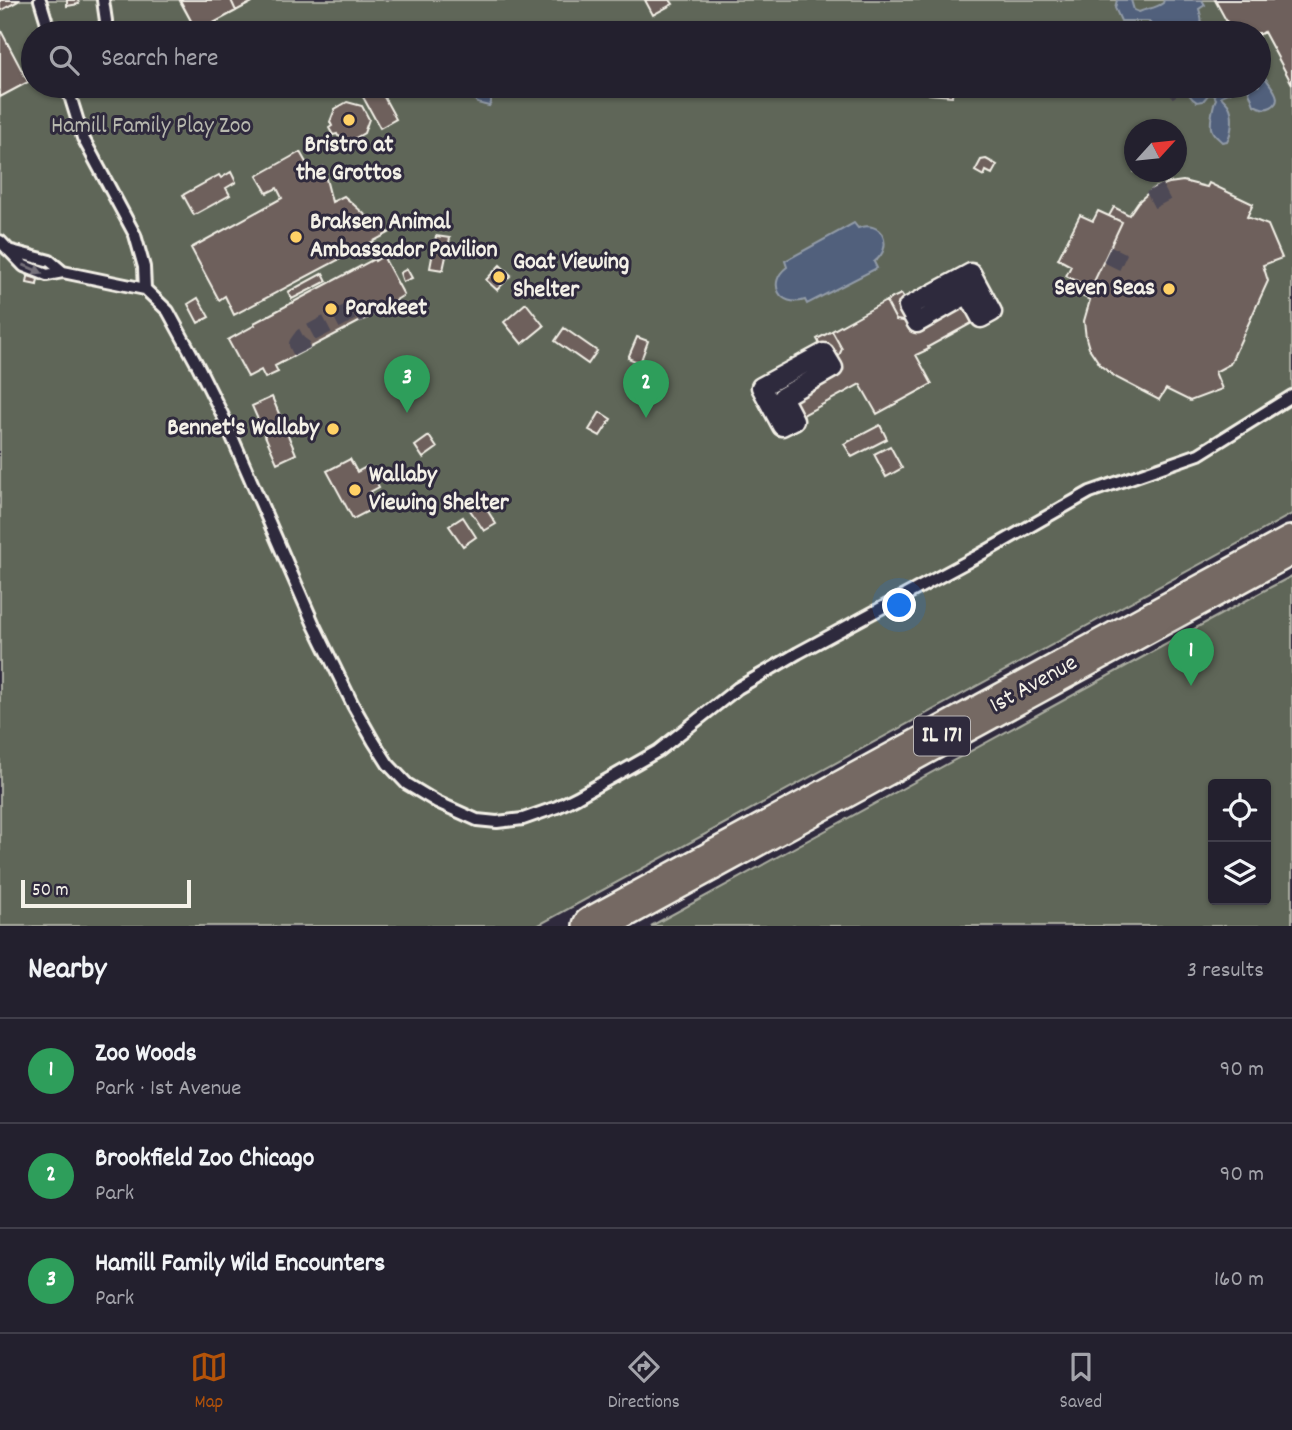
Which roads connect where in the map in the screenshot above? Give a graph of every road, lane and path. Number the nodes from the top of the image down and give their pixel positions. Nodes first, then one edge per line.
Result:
1 (40, 0) edge
2 (103, 0) edge
3 (47, 21) edge
4 (106, 21) edge
5 (71, 98) edge
6 (0, 241) edge
7 (145, 289) junction
8 (981, 318) joint
9 (824, 353) joint
10 (1292, 396) edge
11 (1292, 545) edge
12 (592, 926) edge

1 - 3 lane
2 - 4 lane
5 - 7 lane
6 - 7 lane
7 - 10 lane
8 - 8 street
9 - 9 street
11 - 12 main road, 1st Avenue / IL 171

